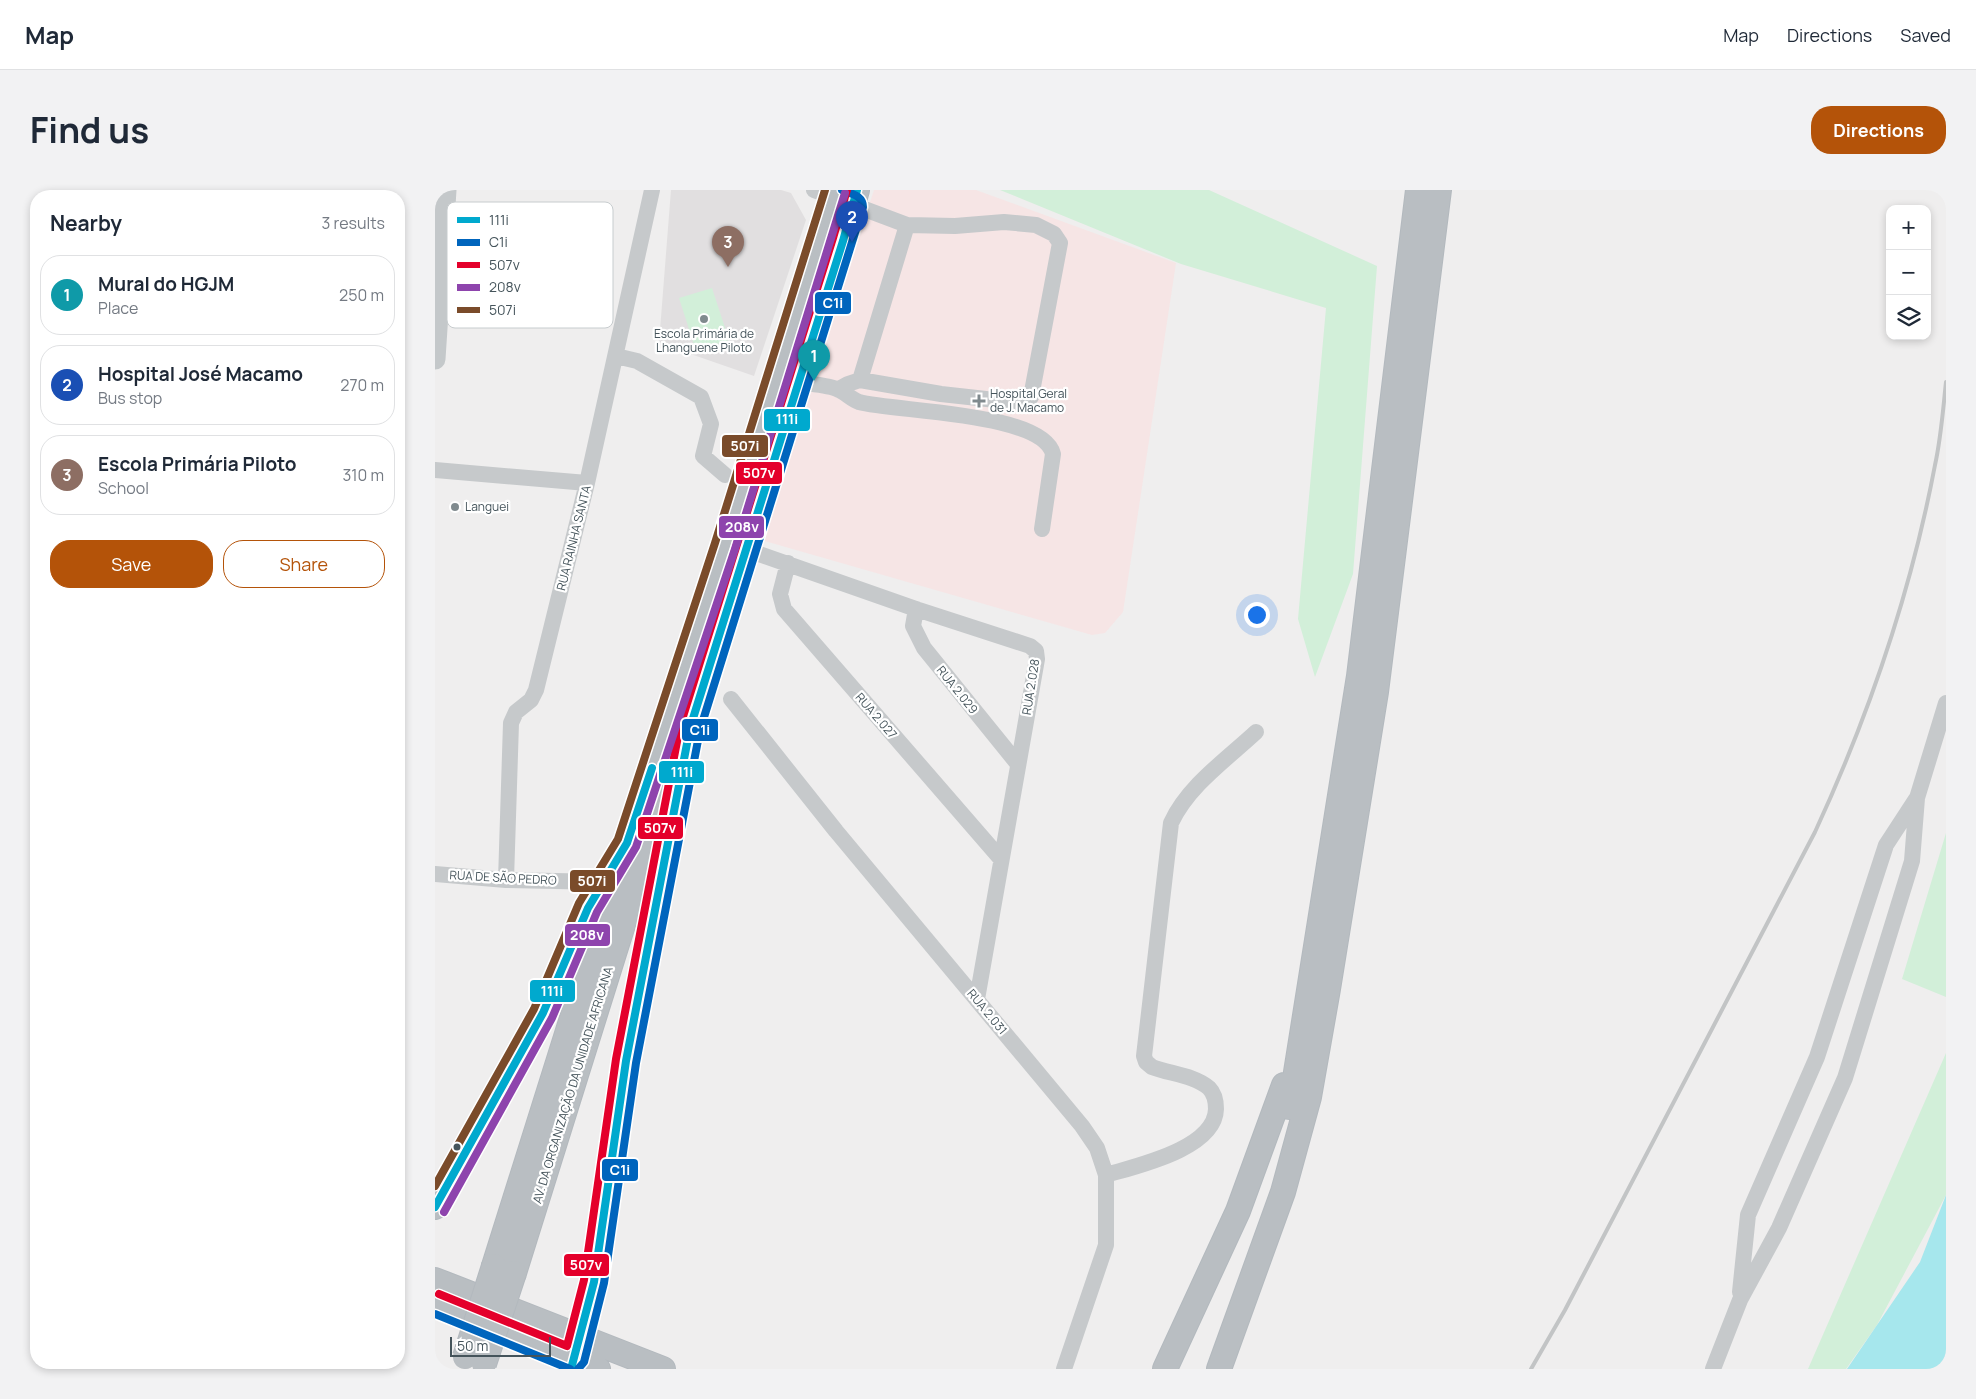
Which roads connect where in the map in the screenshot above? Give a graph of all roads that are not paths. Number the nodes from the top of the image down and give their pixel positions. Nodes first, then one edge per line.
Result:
1 (446, 190) edge
2 (652, 190) edge
3 (1417, 190) edge
4 (1439, 190) edge
5 (838, 194) edge
6 (907, 225) junction
7 (616, 356) junction
8 (435, 359) edge
9 (860, 380) junction
10 (798, 382) junction
11 (839, 389) junction
12 (435, 470) edge
13 (725, 475) dead end
14 (587, 483) junction
15 (1042, 529) dead end
16 (745, 549) junction
17 (788, 563) junction
18 (916, 609) junction
19 (731, 699) dead end
20 (1946, 703) edge
21 (690, 728) junction
22 (1256, 732) dead end
23 (1017, 763) junction
24 (1917, 798) junction
25 (627, 843) junction
26 (1000, 858) junction
27 (435, 874) edge
28 (506, 880) junction
29 (602, 882) junction
30 (1309, 989) junction
31 (977, 999) junction
32 (1106, 1175) junction
33 (435, 1207) edge
34 (504, 1269) junction
35 (435, 1280) edge
36 (1740, 1300) junction
37 (435, 1303) edge
38 (580, 1338) junction
39 (473, 1365) edge
40 (573, 1365) edge
41 (598, 1369) edge
42 (663, 1369) edge
43 (1064, 1369) edge
44 (1165, 1369) edge
45 (1203, 1369) edge
46 (1219, 1369) edge
47 (1713, 1369) edge

1 - 8 main road
2 - 7 street, RUA RAINHA SANTA
3 - 30 highway
4 - 46 highway
5 - 6 street
5 - 10 highway, AV. DA ORGANIZAÇÃO DA UNIDADE AFRICANA
5 - 25 highway, AV. DA ORGANIZAÇÃO DA UNIDADE AFRICANA
6 - 9 street
6 - 9 street
7 - 13 street
7 - 14 street, RUA RAINHA SANTA
9 - 11 street
10 - 11 street
10 - 16 highway, AV. DA ORGANIZAÇÃO DA UNIDADE AFRICANA
11 - 15 street
12 - 14 street
14 - 28 street, RUA RAINHA SANTA
16 - 17 street, RUA 2.028
16 - 21 highway, AV. DA ORGANIZAÇÃO DA UNIDADE AFRICANA
17 - 18 street, RUA 2.028
17 - 26 street, RUA 2.027
18 - 23 street, RUA 2.029
18 - 23 street, RUA 2.028
19 - 31 street, RUA 2.031
20 - 24 street
21 - 34 highway, AV. DA ORGANIZAÇÃO DA UNIDADE AFRICANA
21 - 38 highway
22 - 32 street
23 - 26 street, RUA 2.028
24 - 36 street
24 - 36 street
25 - 29 highway
25 - 34 highway, AV. DA ORGANIZAÇÃO DA UNIDADE AFRICANA
26 - 31 street, RUA 2.028
27 - 28 street, RUA DE SÃO PEDRO
28 - 29 street, RUA DE SÃO PEDRO
29 - 33 highway
30 - 44 highway
30 - 45 highway
31 - 32 street, RUA 2.031
32 - 43 street, RUA 2.031
34 - 39 highway, bridge
35 - 38 highway
36 - 47 street
37 - 40 highway
38 - 40 highway
38 - 42 highway
40 - 41 highway

